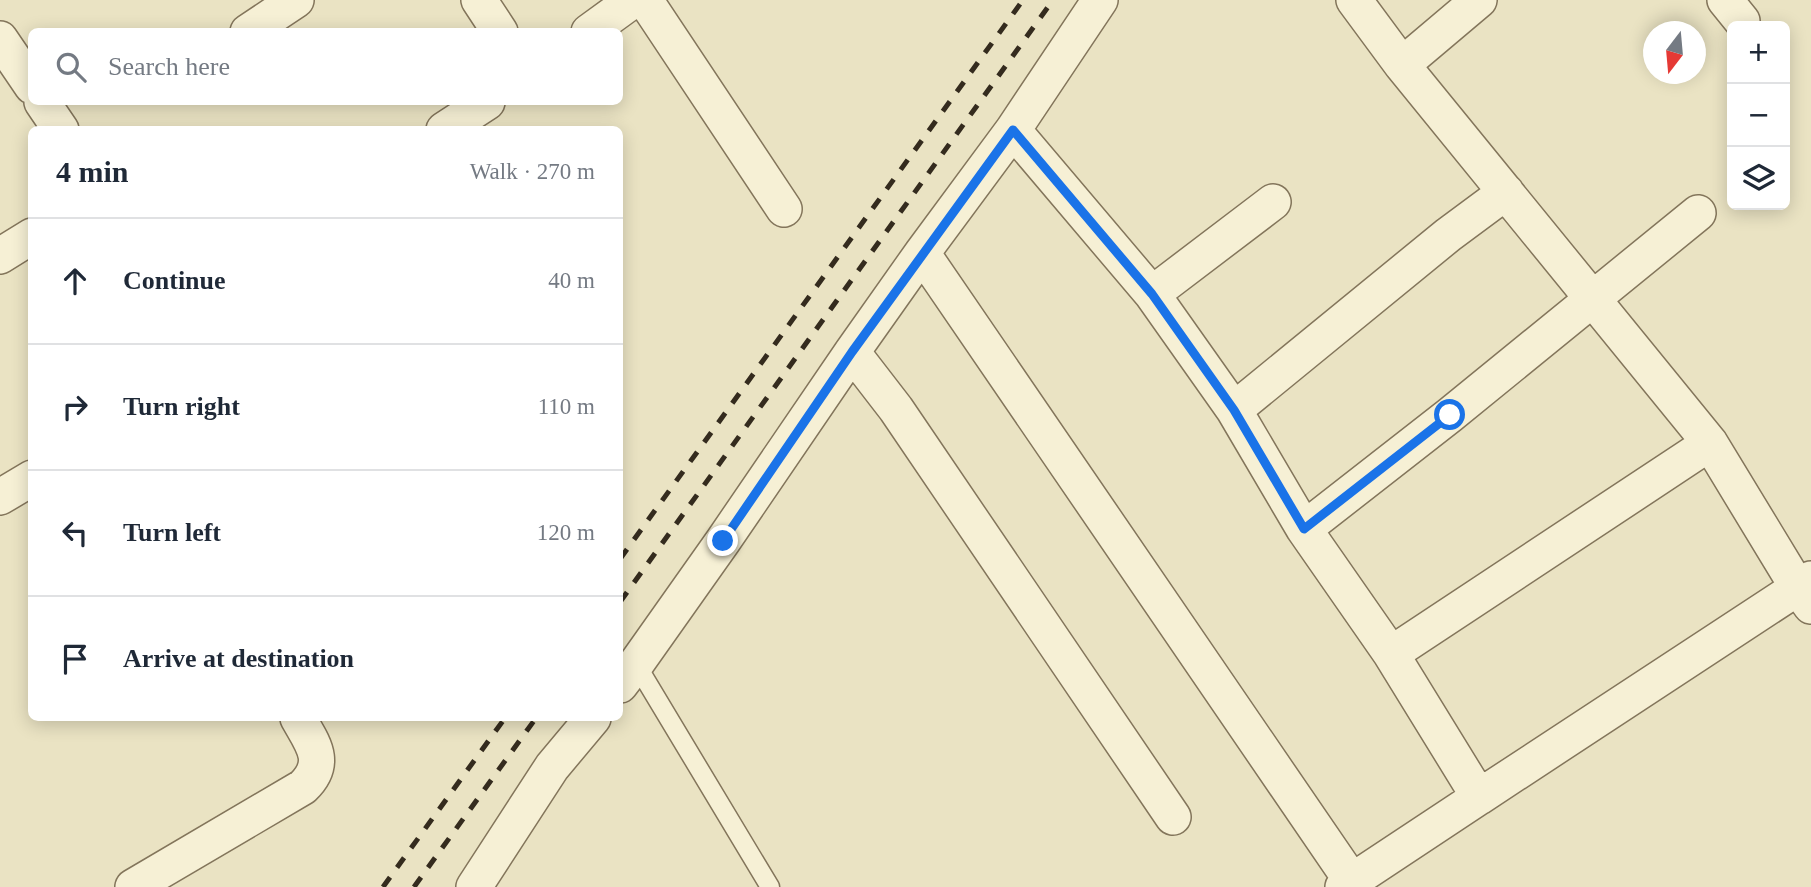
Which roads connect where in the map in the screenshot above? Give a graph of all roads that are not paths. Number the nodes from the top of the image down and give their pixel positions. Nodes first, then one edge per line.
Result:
1 (296, 0) edge
2 (480, 0) edge
3 (633, 0) edge
4 (645, 0) edge
5 (1100, 0) edge
6 (1354, 0) edge
7 (1479, 0) edge
8 (254, 28) edge
9 (498, 28) edge
10 (594, 28) edge
11 (0, 39) edge
12 (1402, 65) junction
13 (28, 80) edge
14 (44, 105) edge
15 (482, 105) edge
16 (58, 126) edge
17 (450, 126) edge
18 (1013, 130) junction
19 (1506, 192) junction
20 (1273, 202) dead end
21 (784, 209) dead end
22 (1698, 213) dead end
23 (28, 238) edge
24 (922, 253) junction
25 (0, 256) edge
26 (1152, 294) junction
27 (1593, 298) junction
28 (852, 352) junction
29 (1234, 410) junction
30 (1710, 443) junction
31 (28, 480) edge
32 (0, 497) edge
33 (1304, 529) junction
34 (1807, 591) edge
35 (1391, 654) junction
36 (628, 674) edge
37 (300, 721) edge
38 (590, 721) edge
39 (1479, 797) junction
40 (1173, 817) dead end
41 (1347, 884) edge
42 (134, 887) edge
43 (474, 887) edge
44 (770, 887) edge

1 - 8 street
2 - 9 street
3 - 10 street
4 - 21 street
5 - 18 street
6 - 12 street
7 - 12 street
11 - 13 street
12 - 19 street
14 - 16 street
15 - 17 street
18 - 24 street
18 - 26 street
19 - 27 street
19 - 29 street
20 - 26 street
22 - 27 street
23 - 25 street
24 - 28 street
24 - 41 street
26 - 29 street
27 - 30 street
27 - 33 street
28 - 36 street
28 - 40 street
29 - 33 street
30 - 34 street
30 - 35 street
31 - 32 street
33 - 35 street
34 - 39 street
35 - 39 street
36 - 44 lane
37 - 42 street
38 - 43 street
39 - 41 street

